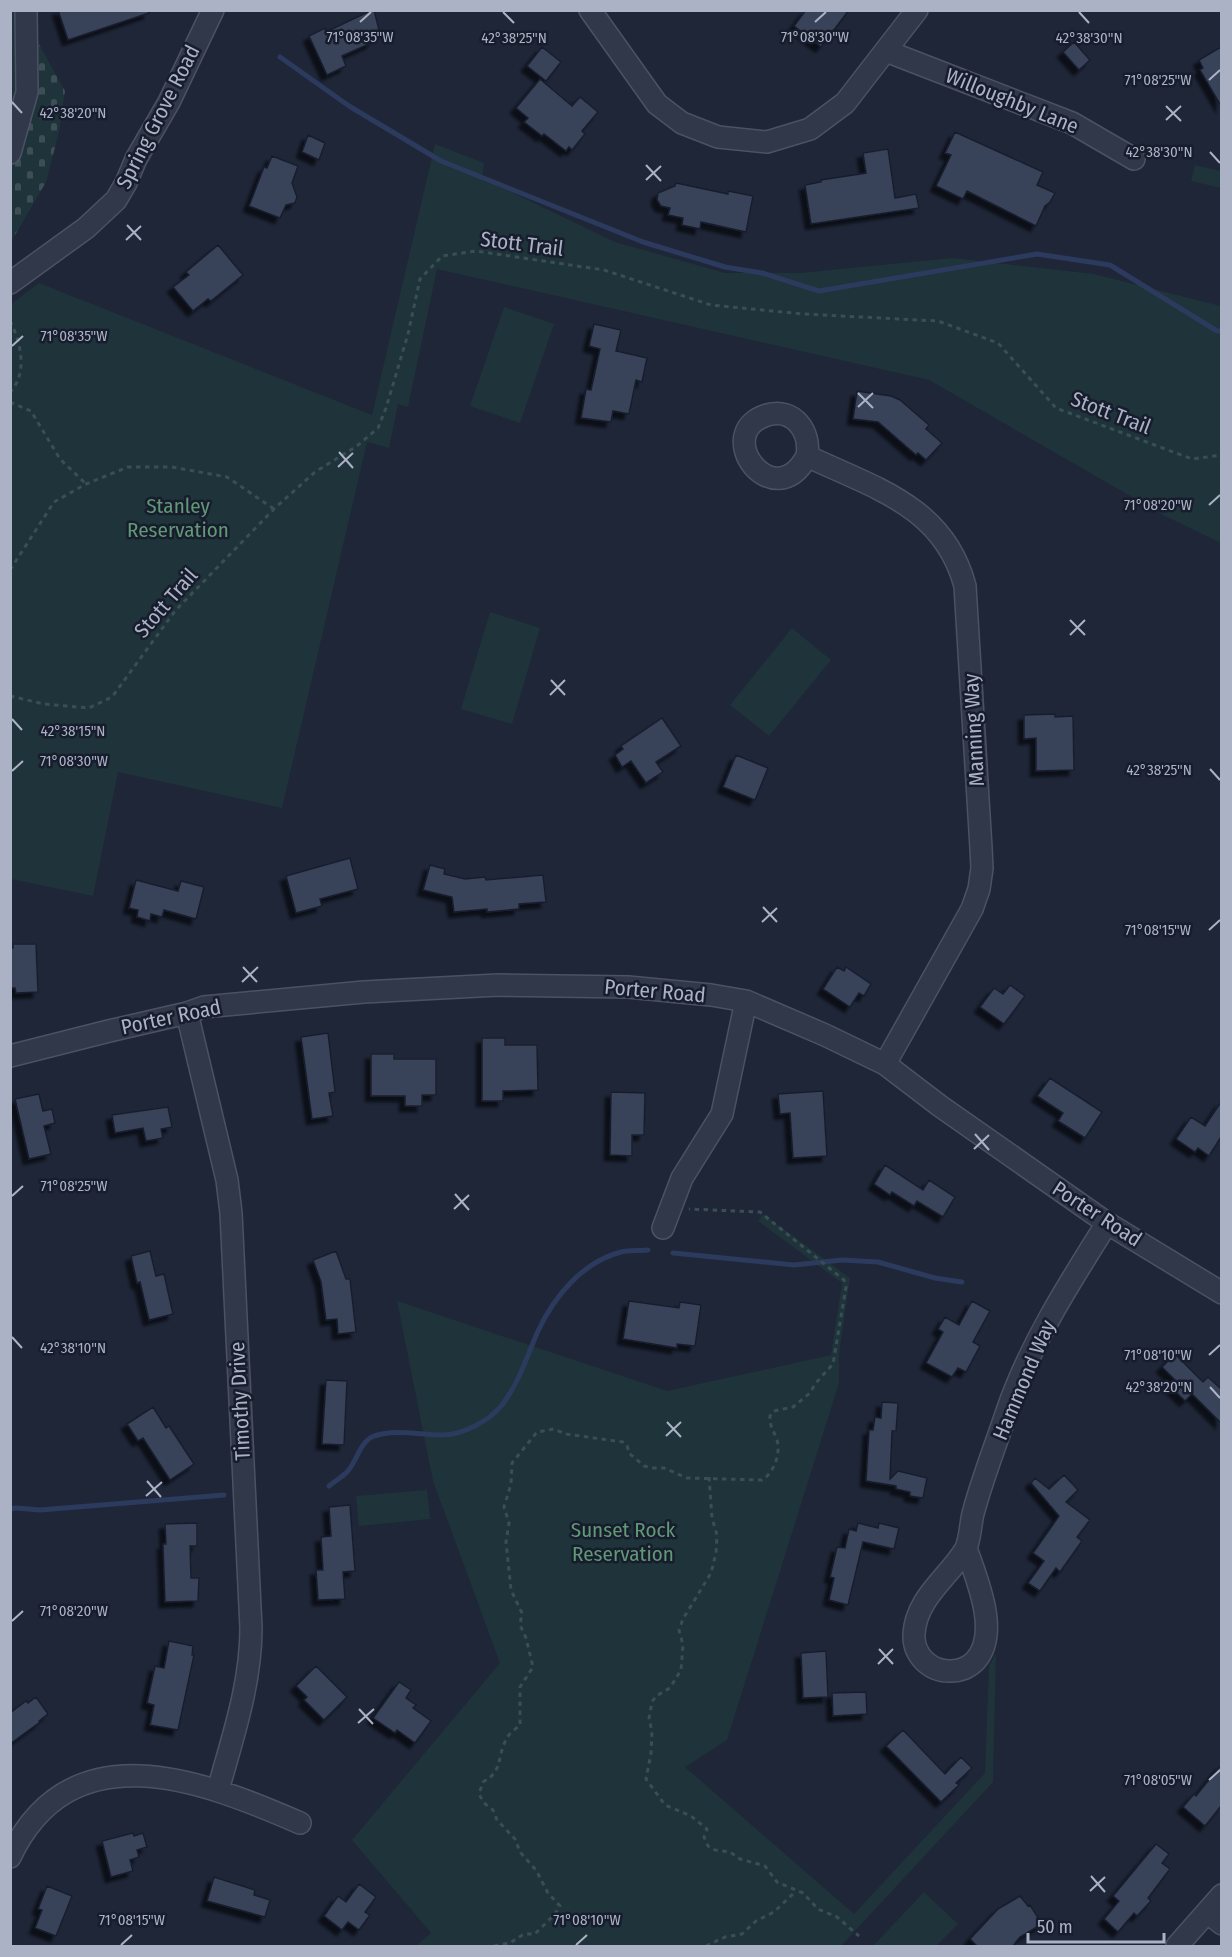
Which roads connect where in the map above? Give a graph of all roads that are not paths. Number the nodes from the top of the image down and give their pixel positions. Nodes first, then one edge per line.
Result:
1 (213, 10) edge
2 (591, 10) edge
3 (917, 10) edge
4 (21, 15) edge
5 (886, 51) junction
6 (14, 128) edge
7 (10, 153) edge
8 (1134, 159) dead end
9 (10, 283) edge
10 (807, 456) dead end
11 (746, 1001) junction
12 (188, 1013) junction
13 (10, 1056) edge
14 (885, 1064) junction
15 (1107, 1223) junction
16 (663, 1228) dead end
17 (1221, 1293) edge
18 (966, 1548) junction
19 (218, 1790) junction
20 (300, 1823) dead end
21 (10, 1857) edge
22 (1221, 1895) edge
23 (1214, 1918) edge
24 (1177, 1947) edge

1 - 9 street, Spring Grove Road
2 - 5 street
3 - 5 street
4 - 6 street
5 - 8 street, Willoughby Lane
6 - 7 street
10 - 14 street, Manning Way
11 - 12 street, Porter Road
11 - 14 street, Porter Road
11 - 16 street
12 - 13 street, Porter Road
12 - 19 street, Timothy Drive
14 - 15 street, Porter Road
15 - 17 street, Porter Road
15 - 18 street, Hammond Way
18 - 18 street, Hammond Way
19 - 20 street
19 - 21 street
22 - 23 street
23 - 24 street

